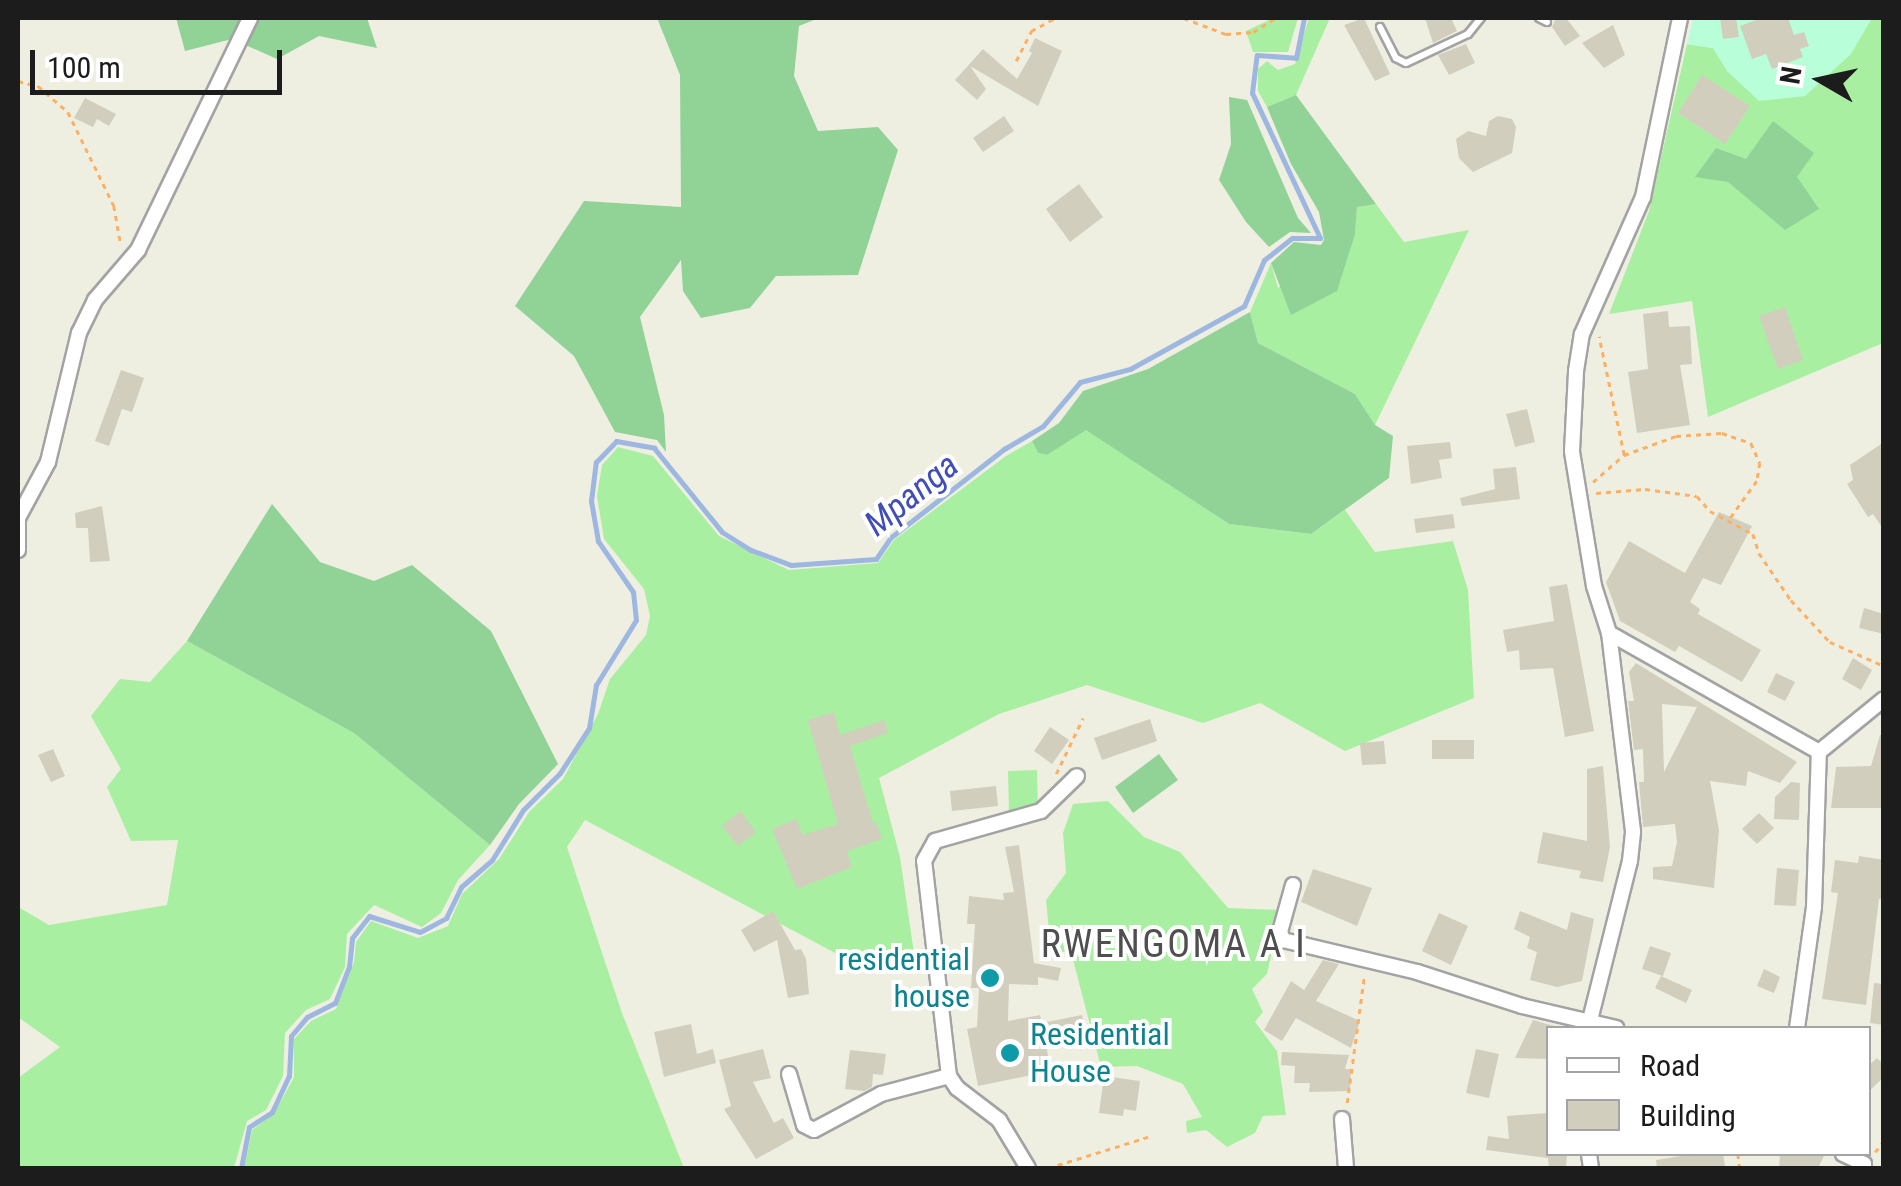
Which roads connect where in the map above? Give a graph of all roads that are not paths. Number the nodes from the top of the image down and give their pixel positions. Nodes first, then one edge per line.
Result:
1 (250, 18) edge
2 (1481, 18) edge
3 (1680, 18) edge
4 (1380, 27) dead end
5 (18, 518) edge
6 (18, 550) edge
7 (1609, 634) junction
8 (1884, 698) edge
9 (1819, 752) junction
10 (1077, 776) dead end
11 (1293, 885) dead end
12 (1588, 1025) edge
13 (1797, 1026) edge
14 (789, 1074) dead end
15 (949, 1076) junction
16 (1342, 1118) road end
17 (1028, 1168) edge
18 (1346, 1168) edge

1 - 5 street
2 - 4 lane
3 - 7 street
5 - 6 street
7 - 9 street
7 - 12 street
8 - 9 street
9 - 13 street
10 - 15 street
11 - 12 street
14 - 15 street
15 - 17 street
16 - 18 street

